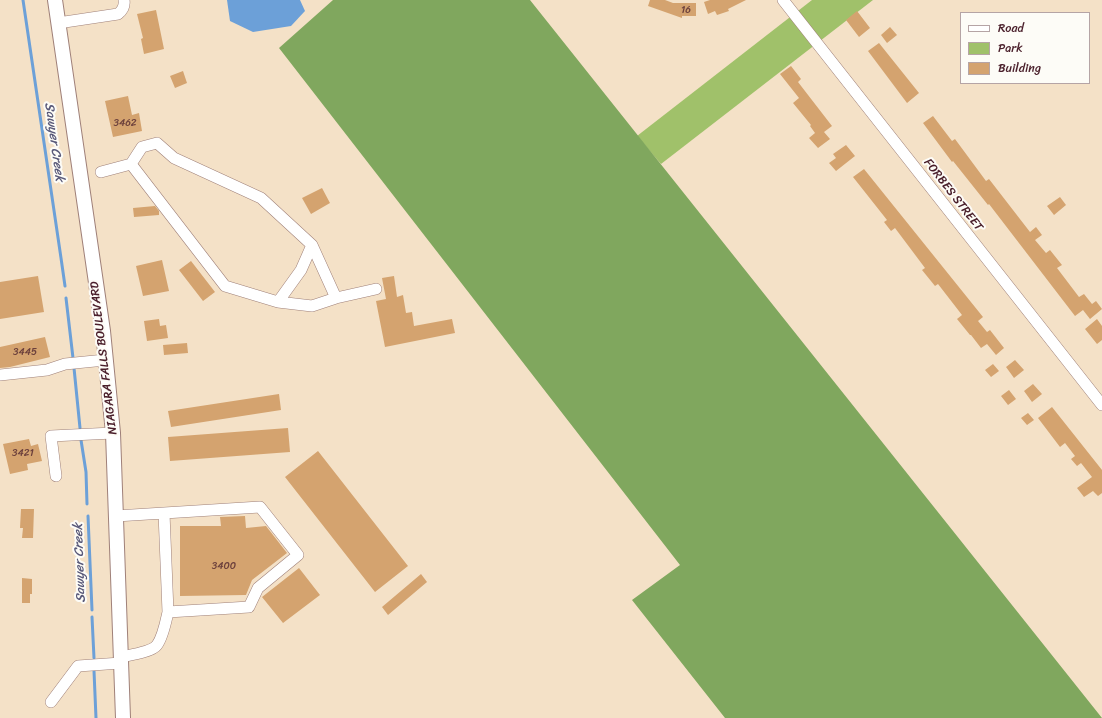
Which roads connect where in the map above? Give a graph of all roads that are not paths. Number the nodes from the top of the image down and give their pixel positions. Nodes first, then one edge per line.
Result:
1 (55, 0) edge
2 (124, 0) edge
3 (783, 0) edge
4 (58, 23) junction
5 (131, 164) junction
6 (101, 172) dead end
7 (312, 245) junction
8 (376, 289) dead end
9 (336, 298) junction
10 (278, 302) junction
11 (105, 360) junction
12 (0, 375) edge
13 (1102, 405) edge
14 (113, 433) junction
15 (56, 476) dead end
16 (164, 513) junction
17 (116, 516) junction
18 (168, 612) junction
19 (121, 660) junction
20 (51, 702) dead end
21 (122, 718) edge

1 - 4 main road, NIAGARA FALLS BOULEVARD
2 - 4 street
3 - 13 street, FORBES STREET
4 - 11 main road, NIAGARA FALLS BOULEVARD
5 - 6 street
5 - 7 street
5 - 10 street
7 - 9 street
7 - 10 street
8 - 9 street
9 - 10 street
11 - 12 street
11 - 14 main road, NIAGARA FALLS BOULEVARD
14 - 15 street
14 - 17 main road, NIAGARA FALLS BOULEVARD
16 - 17 street
16 - 18 street
16 - 18 street
17 - 19 main road, NIAGARA FALLS BOULEVARD
18 - 19 street
19 - 20 street
19 - 21 main road, NIAGARA FALLS BOULEVARD

